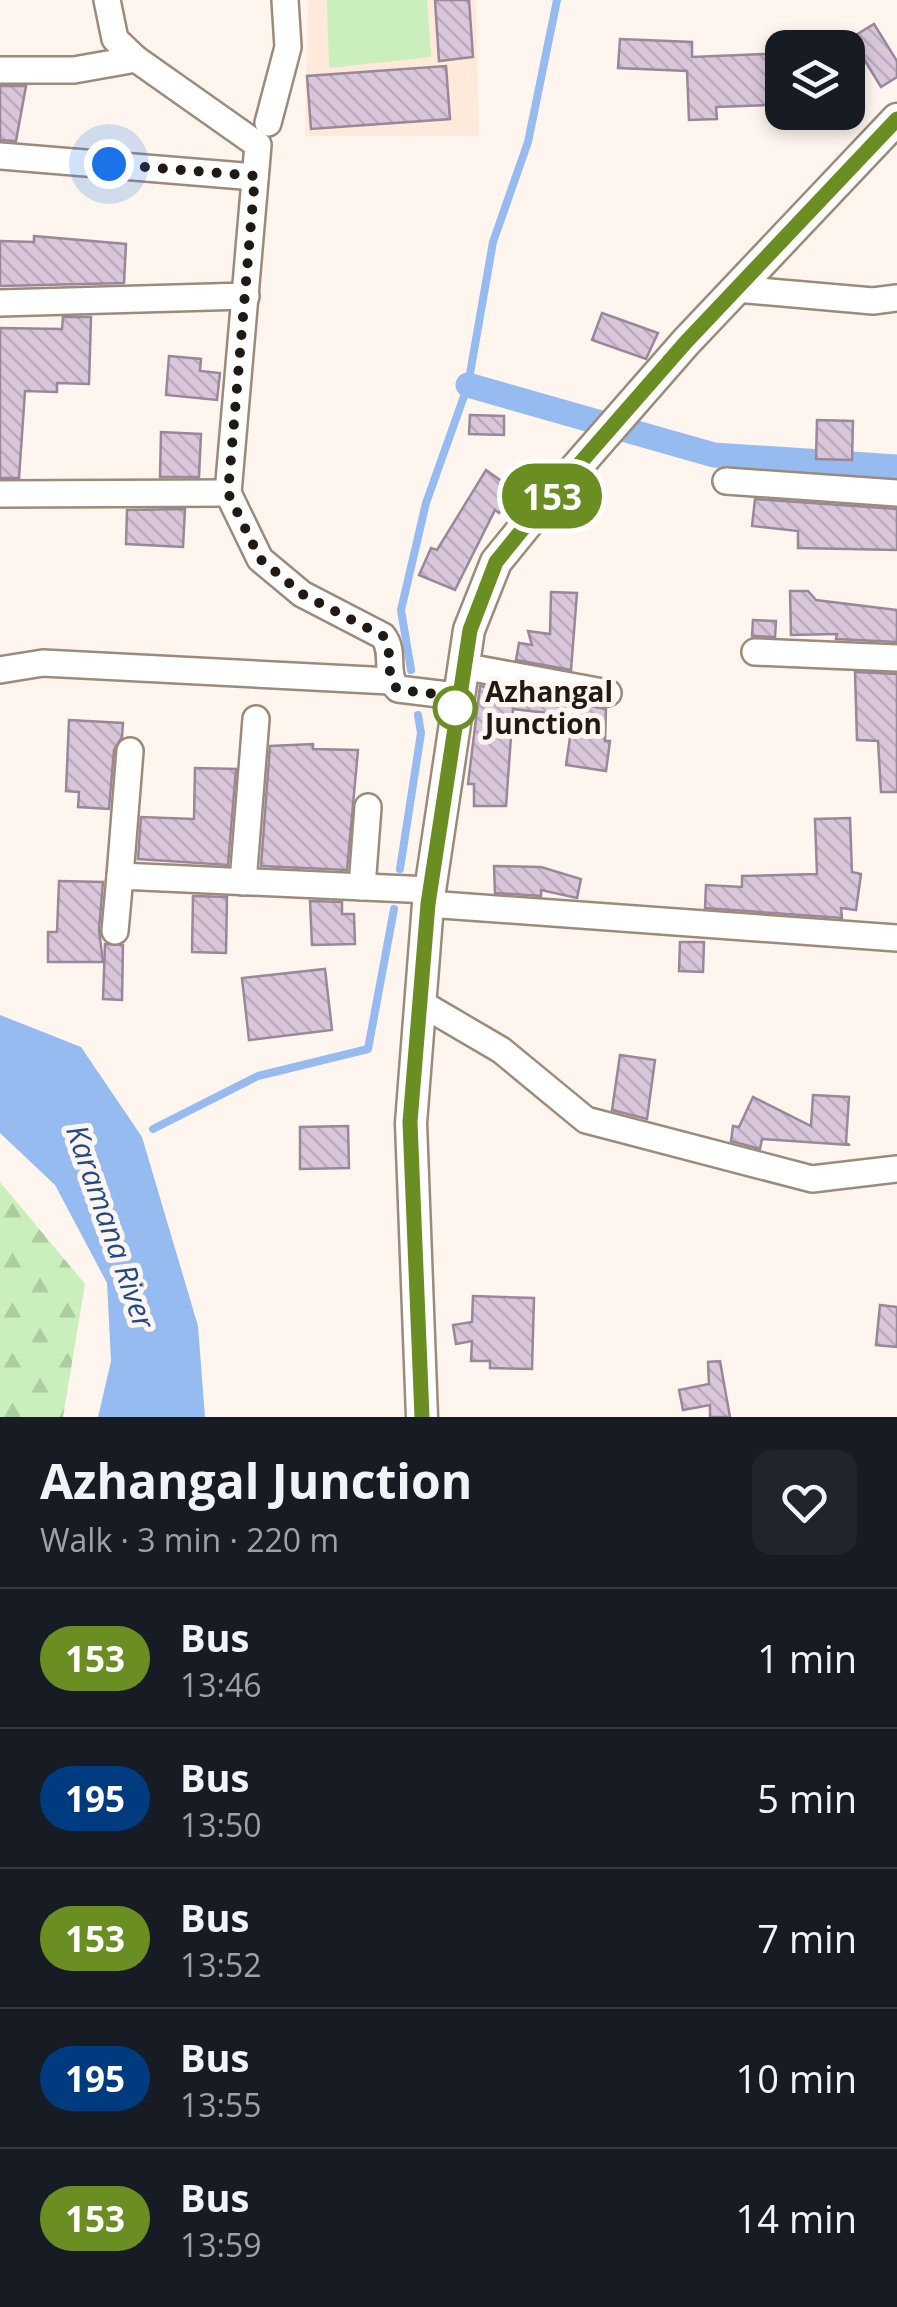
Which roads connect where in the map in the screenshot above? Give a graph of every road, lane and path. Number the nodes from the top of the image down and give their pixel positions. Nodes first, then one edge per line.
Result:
1 (107, 0) edge
2 (285, 0) edge
3 (136, 59) junction
4 (0, 70) edge
5 (897, 119) edge
6 (268, 123) dead end
7 (0, 156) edge
8 (255, 176) junction
9 (736, 289) junction
10 (246, 296) junction
11 (897, 298) edge
12 (0, 303) edge
13 (726, 482) dead end
14 (897, 492) edge
15 (228, 493) junction
16 (0, 494) edge
17 (755, 652) dead end
18 (897, 658) edge
19 (0, 670) edge
20 (459, 680) junction
21 (390, 681) junction
22 (608, 693) dead end
23 (256, 720) dead end
24 (130, 751) dead end
25 (368, 807) dead end
26 (120, 876) junction
27 (244, 882) junction
28 (362, 887) junction
29 (429, 897) junction
30 (115, 931) dead end
31 (897, 938) edge
32 (420, 1002) junction
33 (897, 1170) edge
34 (422, 1417) edge

1 - 3 street
2 - 6 street
3 - 4 street
3 - 8 street
5 - 9 main road
7 - 8 street
8 - 10 street
9 - 11 street
9 - 20 main road
10 - 12 street
10 - 15 street
13 - 14 street
15 - 16 street
15 - 21 street
17 - 18 street
19 - 21 street
20 - 21 street
20 - 22 street
20 - 29 main road
23 - 27 street
24 - 26 street
25 - 28 street
26 - 27 street
26 - 30 street
27 - 28 street
28 - 29 street
29 - 31 street
29 - 32 main road
32 - 33 street
32 - 34 main road

